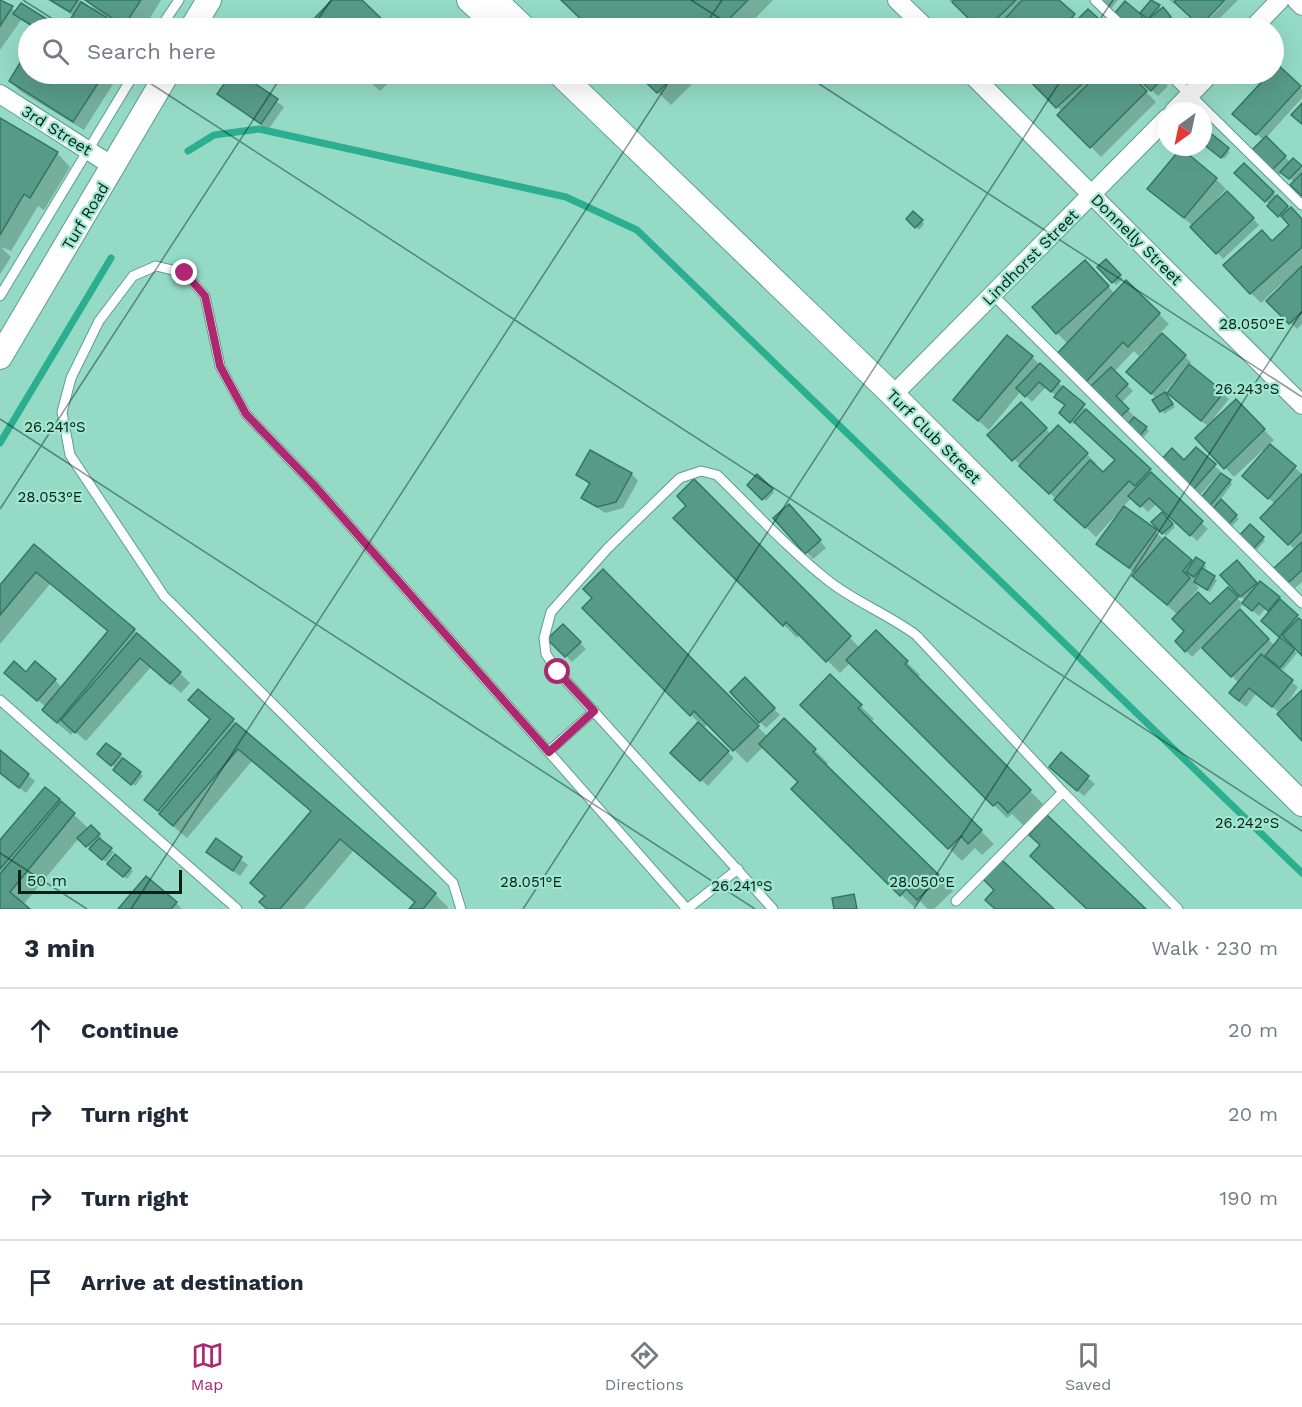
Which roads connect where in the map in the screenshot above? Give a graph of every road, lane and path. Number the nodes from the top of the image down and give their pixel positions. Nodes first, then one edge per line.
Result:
1 (179, 0) edge
2 (208, 0) edge
3 (469, 0) edge
4 (495, 0) edge
5 (897, 0) edge
6 (1095, 0) edge
7 (1280, 0) edge
8 (1296, 0) edge
9 (1302, 6) edge
10 (167, 18) edge
11 (198, 18) edge
12 (489, 18) edge
13 (514, 18) edge
14 (916, 18) edge
15 (1114, 18) edge
16 (1263, 18) edge
17 (128, 84) edge
18 (161, 84) edge
19 (570, 84) edge
20 (981, 84) edge
21 (1180, 84) edge
22 (1200, 84) edge
23 (0, 94) edge
24 (1190, 94) junction
25 (1182, 102) edge
26 (1158, 127) edge
27 (90, 150) junction
28 (114, 167) junction
29 (1093, 195) junction
30 (1302, 205) edge
31 (992, 294) junction
32 (0, 296) edge
33 (0, 357) edge
34 (893, 395) junction
35 (1302, 405) edge
36 (1302, 603) edge
37 (0, 700) edge
38 (594, 711) junction
39 (549, 752) junction
40 (1063, 792) junction
41 (1302, 804) edge
42 (738, 869) junction
43 (956, 901) dead end
44 (237, 909) edge
45 (461, 909) edge
46 (773, 909) edge
47 (1178, 909) edge

1 - 10 lane
2 - 11 main road
3 - 12 main road
4 - 13 main road
5 - 14 street
6 - 15 lane
7 - 16 street
8 - 9 street
17 - 27 lane
18 - 28 main road, Turf Road
19 - 34 main road, Turf Club Street
20 - 29 street, Donnelly Street
21 - 24 lane
22 - 24 street
23 - 27 street, 3rd Street
24 - 25 street
24 - 30 lane
26 - 29 street, Lindhorst Street
27 - 28 street, 3rd Street
27 - 32 lane
28 - 33 main road, Turf Road
29 - 31 street, Lindhorst Street
29 - 35 street, Donnelly Street
31 - 34 street, Lindhorst Street
31 - 36 lane
34 - 41 main road, Turf Club Street
37 - 44 lane
38 - 39 lane
38 - 40 lane
38 - 42 lane
39 - 42 lane
39 - 45 lane
40 - 43 lane
40 - 47 lane
42 - 46 lane

